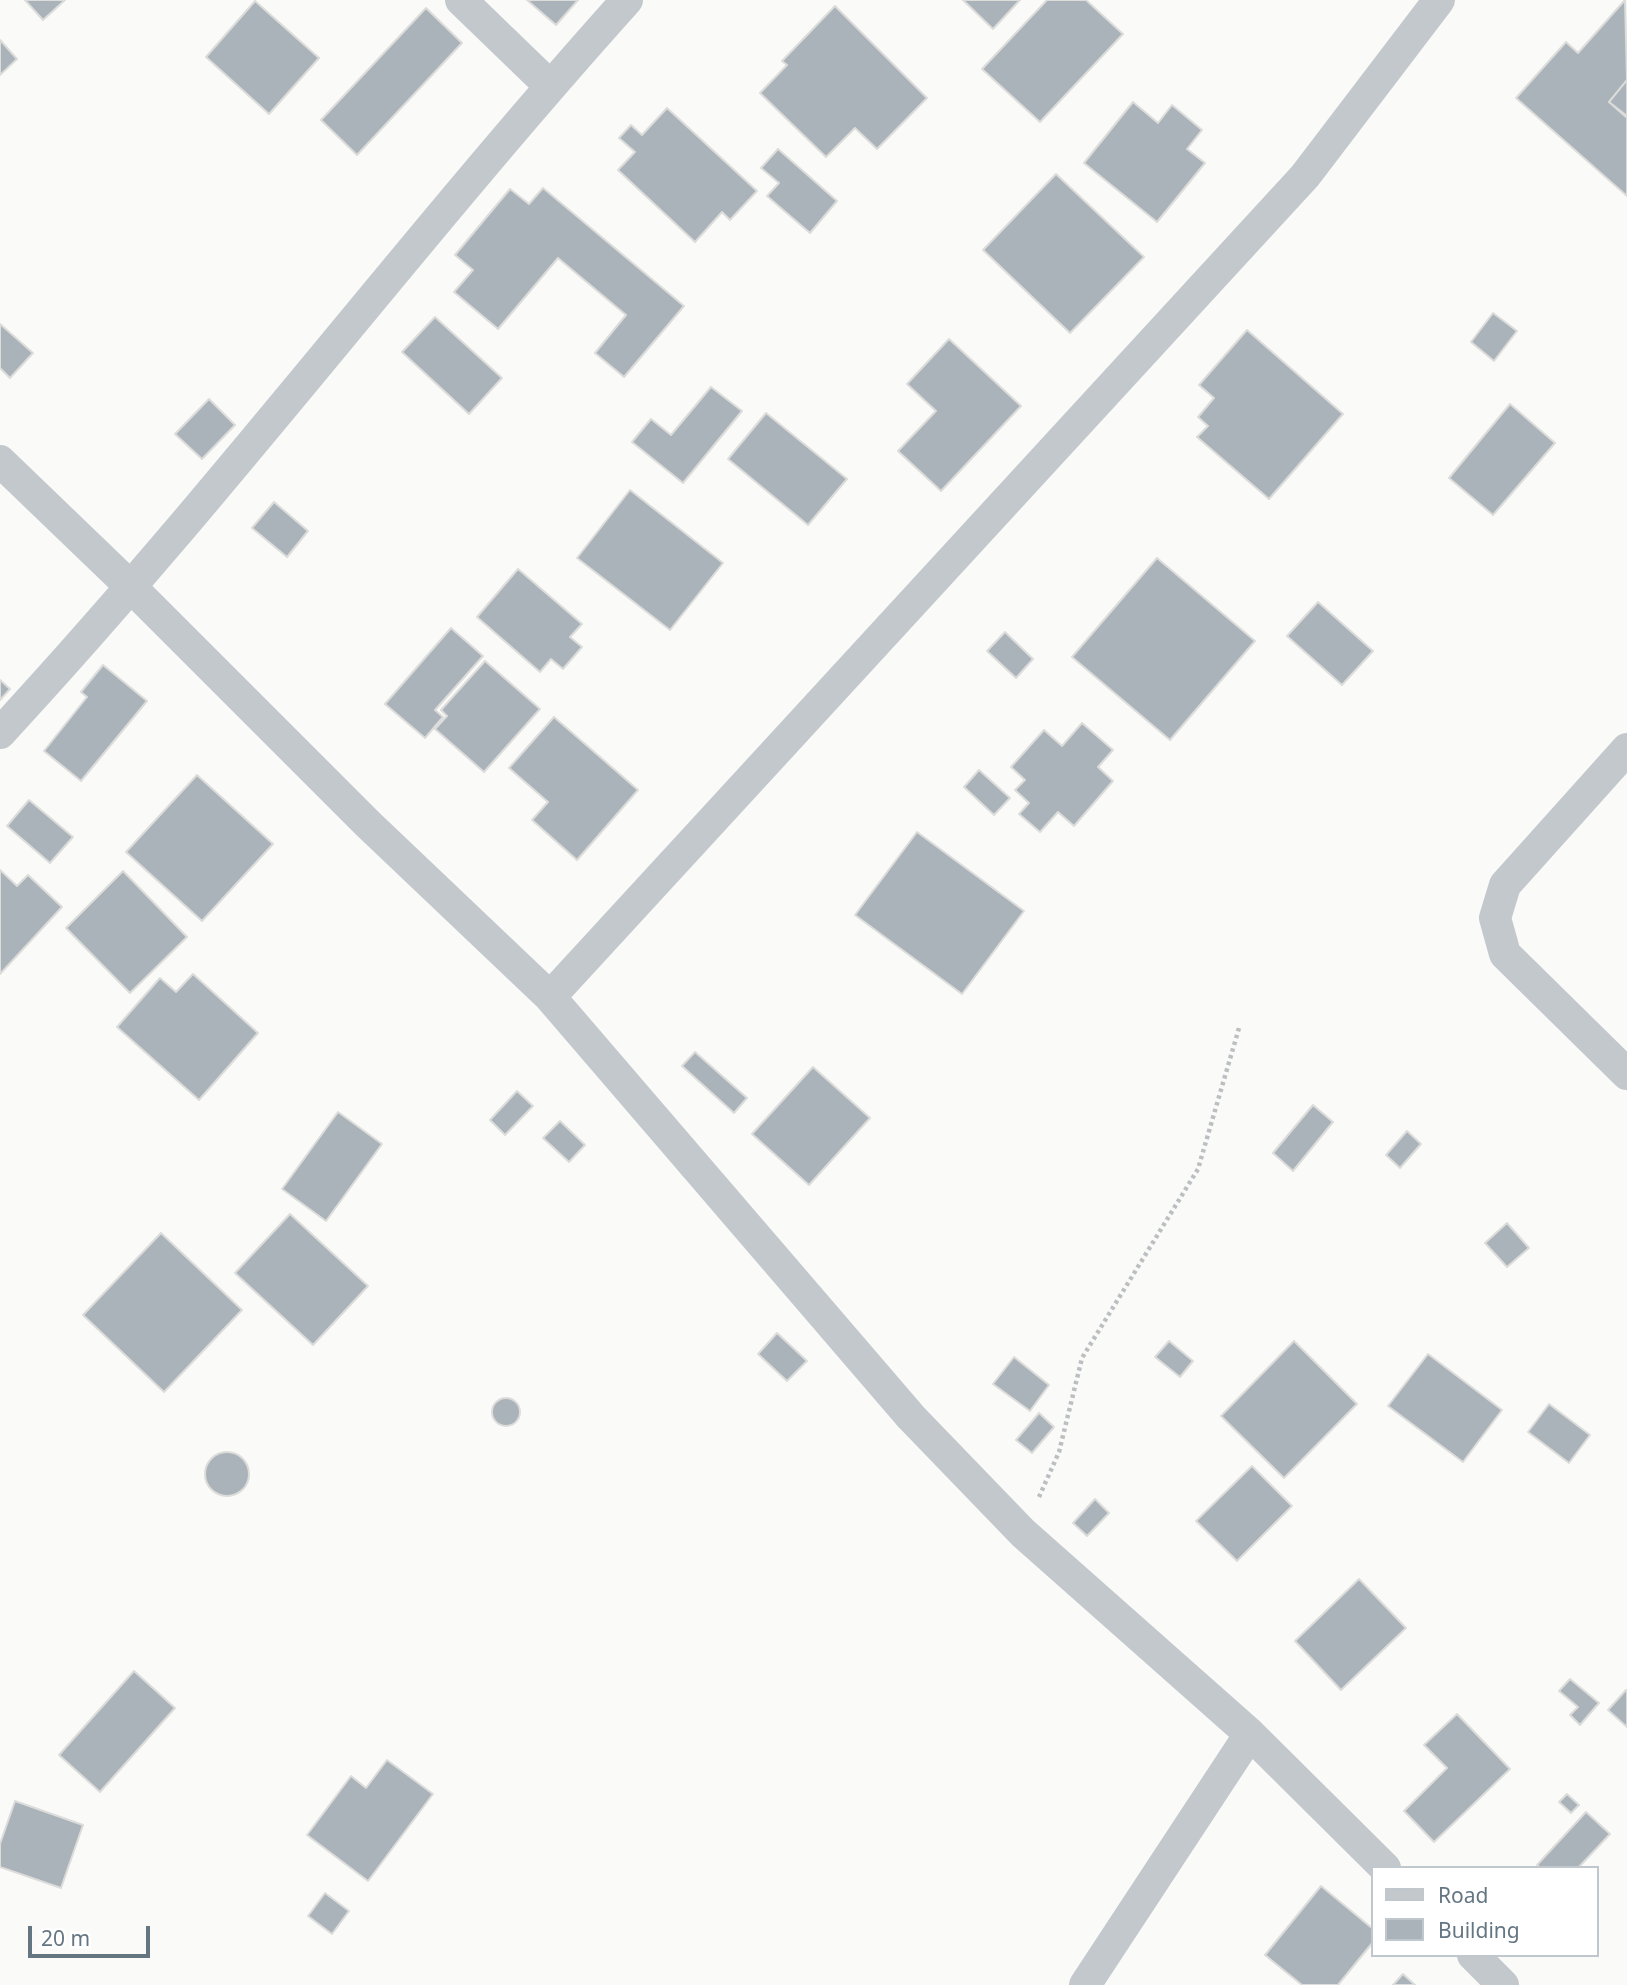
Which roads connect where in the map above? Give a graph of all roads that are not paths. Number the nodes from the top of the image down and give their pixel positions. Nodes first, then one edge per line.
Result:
1 (461, 0) edge
2 (627, 0) edge
3 (1439, 0) edge
4 (550, 86) junction
5 (0, 461) edge
6 (132, 588) junction
7 (0, 733) edge
8 (1627, 749) edge
9 (550, 997) junction
10 (1627, 1074) edge
11 (1250, 1734) junction
12 (1383, 1866) edge
13 (1476, 1957) edge
14 (1085, 1985) edge
15 (1503, 1985) edge

1 - 4 street
2 - 4 street
3 - 9 street
4 - 6 street
5 - 6 street
6 - 7 street
6 - 9 street
8 - 10 street
9 - 11 street
11 - 12 street
11 - 14 street
13 - 15 street

